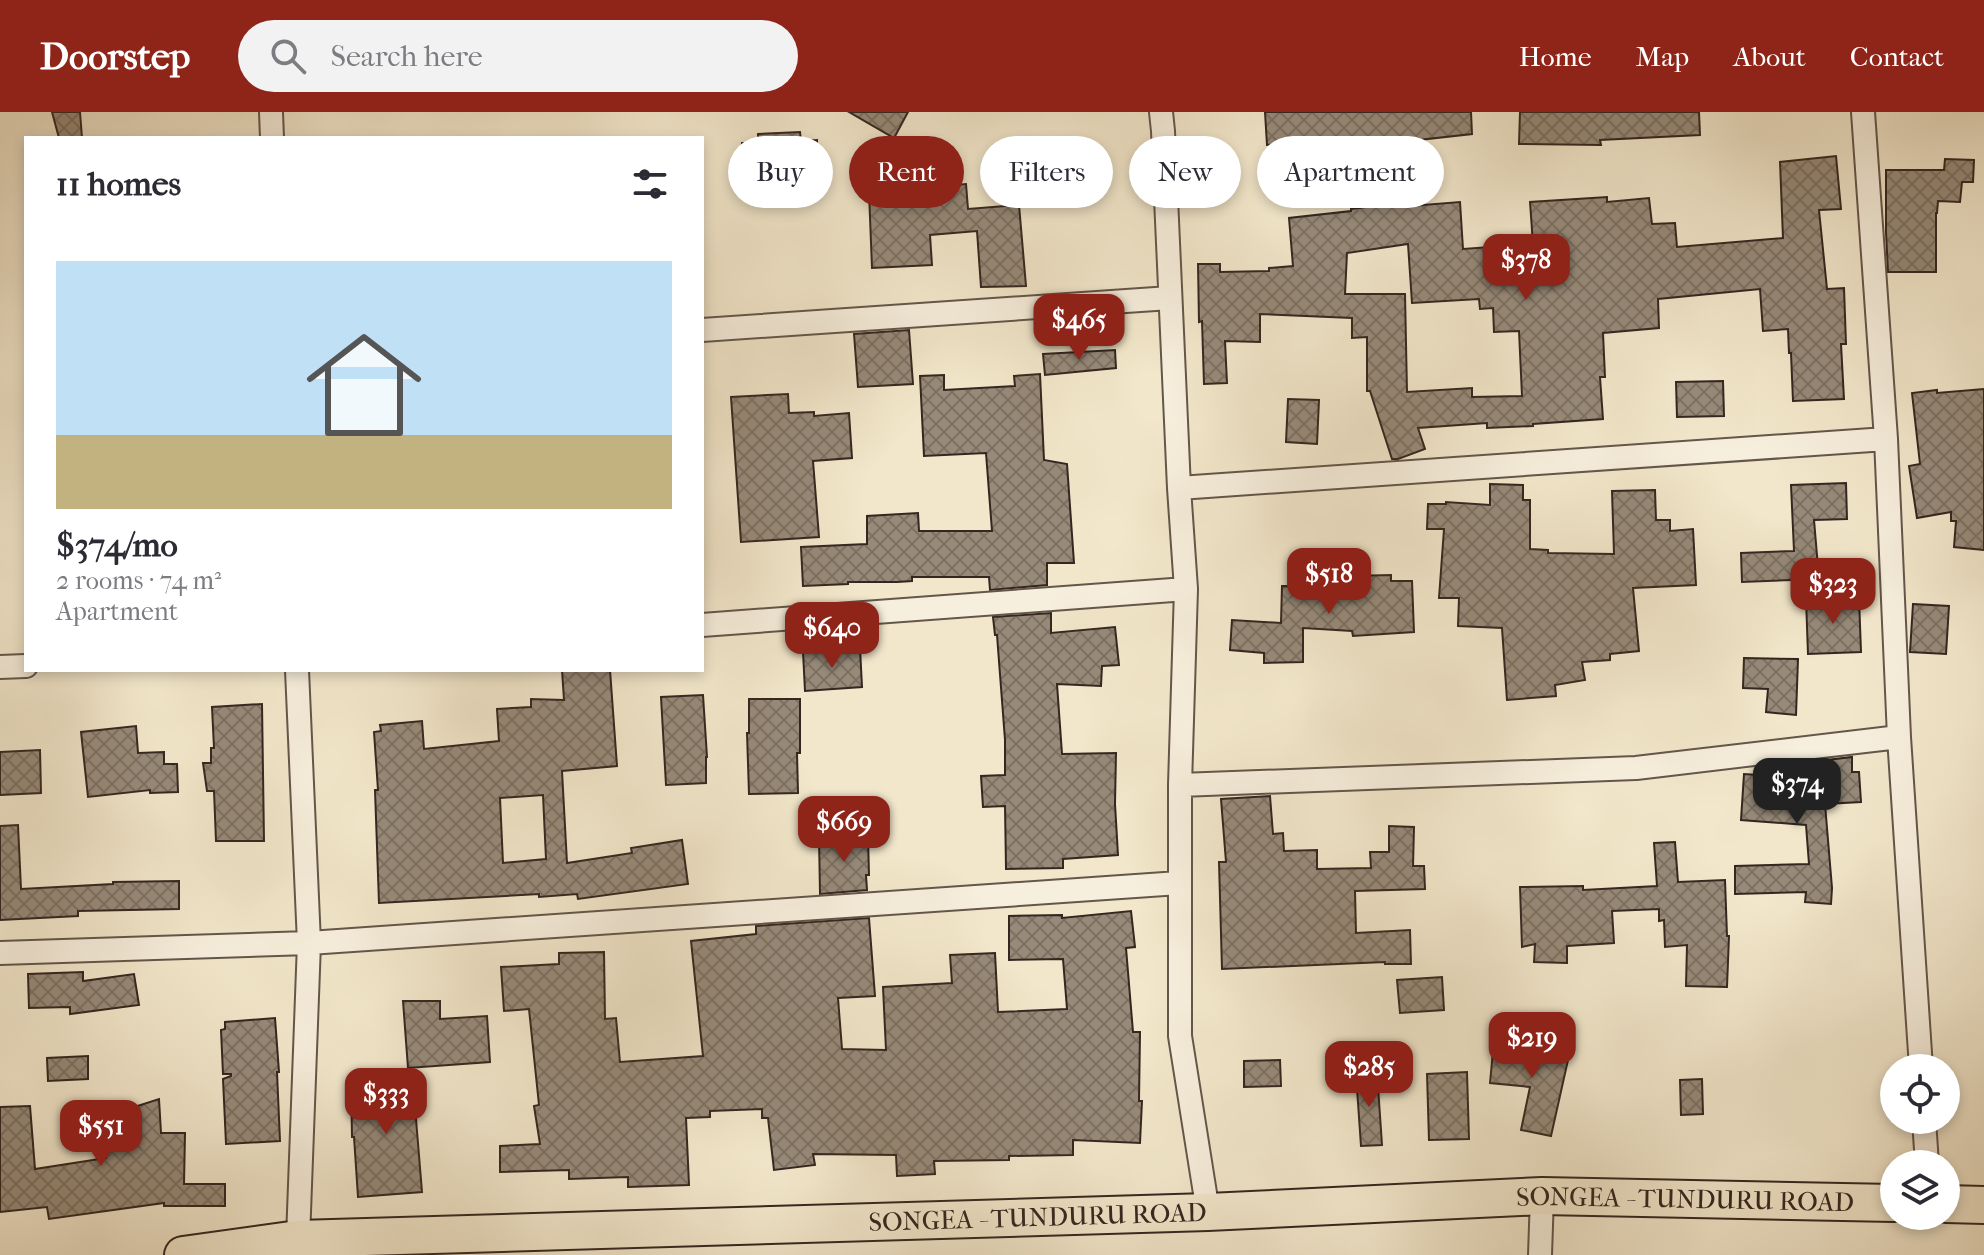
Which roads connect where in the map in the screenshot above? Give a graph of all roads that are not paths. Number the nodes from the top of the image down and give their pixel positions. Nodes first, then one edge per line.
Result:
1 (271, 112) edge
2 (1161, 112) edge
3 (1863, 112) edge
4 (272, 136) edge
5 (1170, 298) junction
6 (704, 330) edge
7 (1886, 439) junction
8 (1179, 488) junction
9 (1186, 589) junction
10 (704, 625) edge
11 (24, 666) edge
12 (0, 667) edge
13 (297, 672) edge
14 (1899, 737) junction
15 (1180, 785) junction
16 (1179, 883) junction
17 (309, 943) junction
18 (0, 953) edge
19 (1920, 1054) edge
20 (1542, 1196) junction
21 (1880, 1203) edge
22 (1960, 1204) edge
23 (1984, 1205) edge
24 (1208, 1212) junction
25 (298, 1239) junction
26 (183, 1255) edge
27 (1540, 1255) edge

1 - 4 street
2 - 5 street
3 - 7 street
5 - 6 street
5 - 8 street
7 - 8 street
7 - 14 street
8 - 9 street
9 - 10 street
9 - 15 street
11 - 12 street
13 - 17 street
14 - 15 street
14 - 19 street
15 - 16 street
16 - 17 street
16 - 24 street
17 - 18 street
17 - 25 street
20 - 21 highway, SONGEA - TUNDURU ROAD
20 - 24 highway, SONGEA - TUNDURU ROAD
20 - 27 street
22 - 23 highway
24 - 25 highway, SONGEA - TUNDURU ROAD
25 - 26 highway, SONGEA - TUNDURU ROAD

